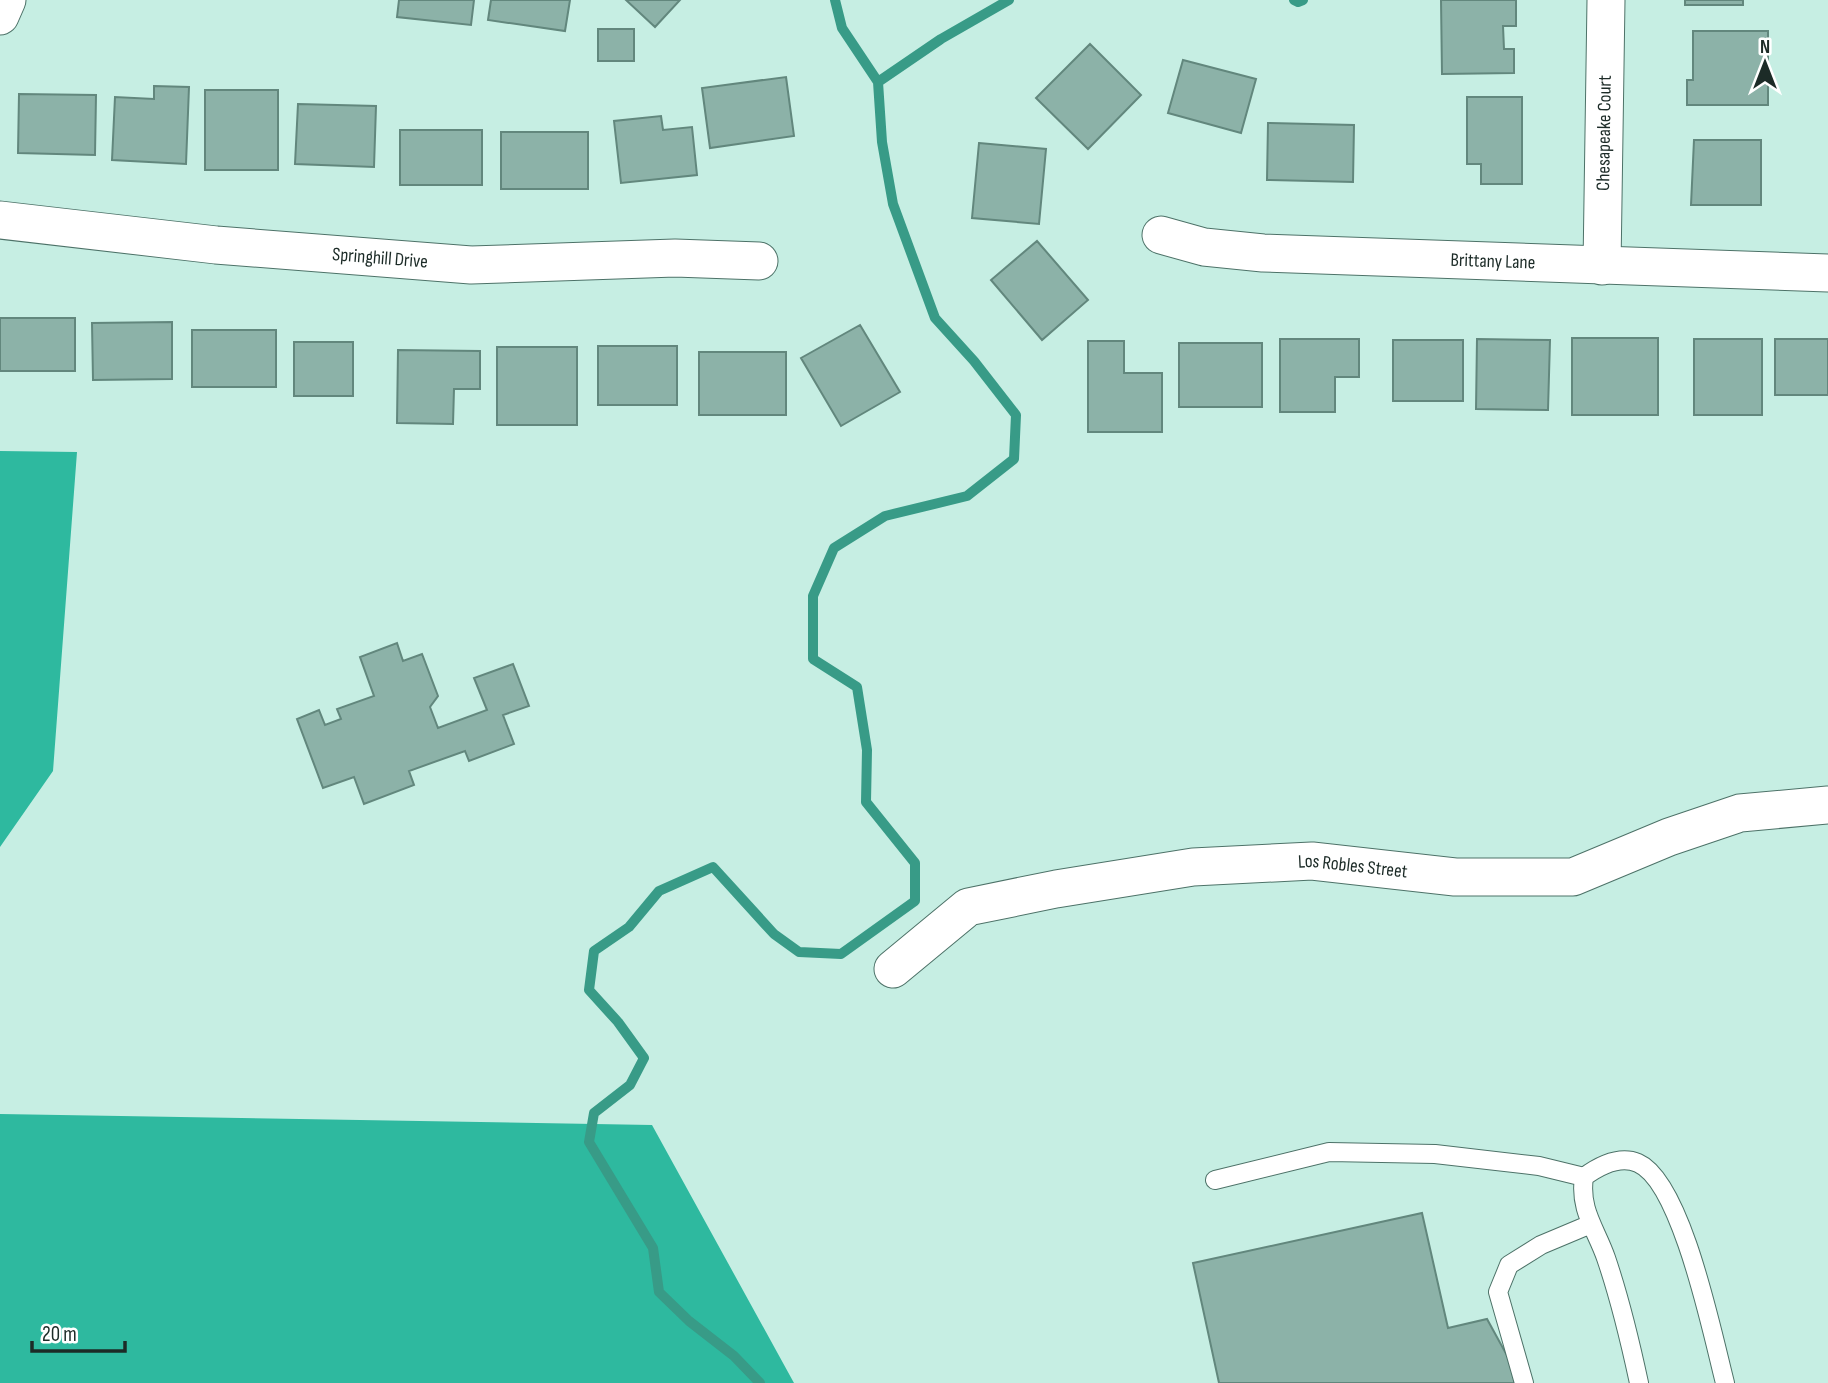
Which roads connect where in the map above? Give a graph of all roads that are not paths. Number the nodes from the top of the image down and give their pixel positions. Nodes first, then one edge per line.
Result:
1 (7, 0) edge
2 (1606, 0) edge
3 (0, 16) edge
4 (0, 219) edge
5 (1161, 235) dead end
6 (759, 261) dead end
7 (1602, 266) junction
8 (1828, 273) edge
9 (1828, 805) edge
10 (893, 969) dead end
11 (1584, 1177) junction
12 (1215, 1180) dead end
13 (1591, 1224) junction
14 (1524, 1383) edge
15 (1639, 1383) edge
16 (1725, 1383) edge

1 - 3 street
2 - 7 street, Chesapeake Court
4 - 6 street, Springhill Drive
5 - 7 street, Brittany Lane
7 - 8 street, Brittany Lane
9 - 10 street, Los Robles Street
11 - 12 lane
11 - 13 lane
11 - 16 lane
13 - 14 lane
13 - 15 lane

